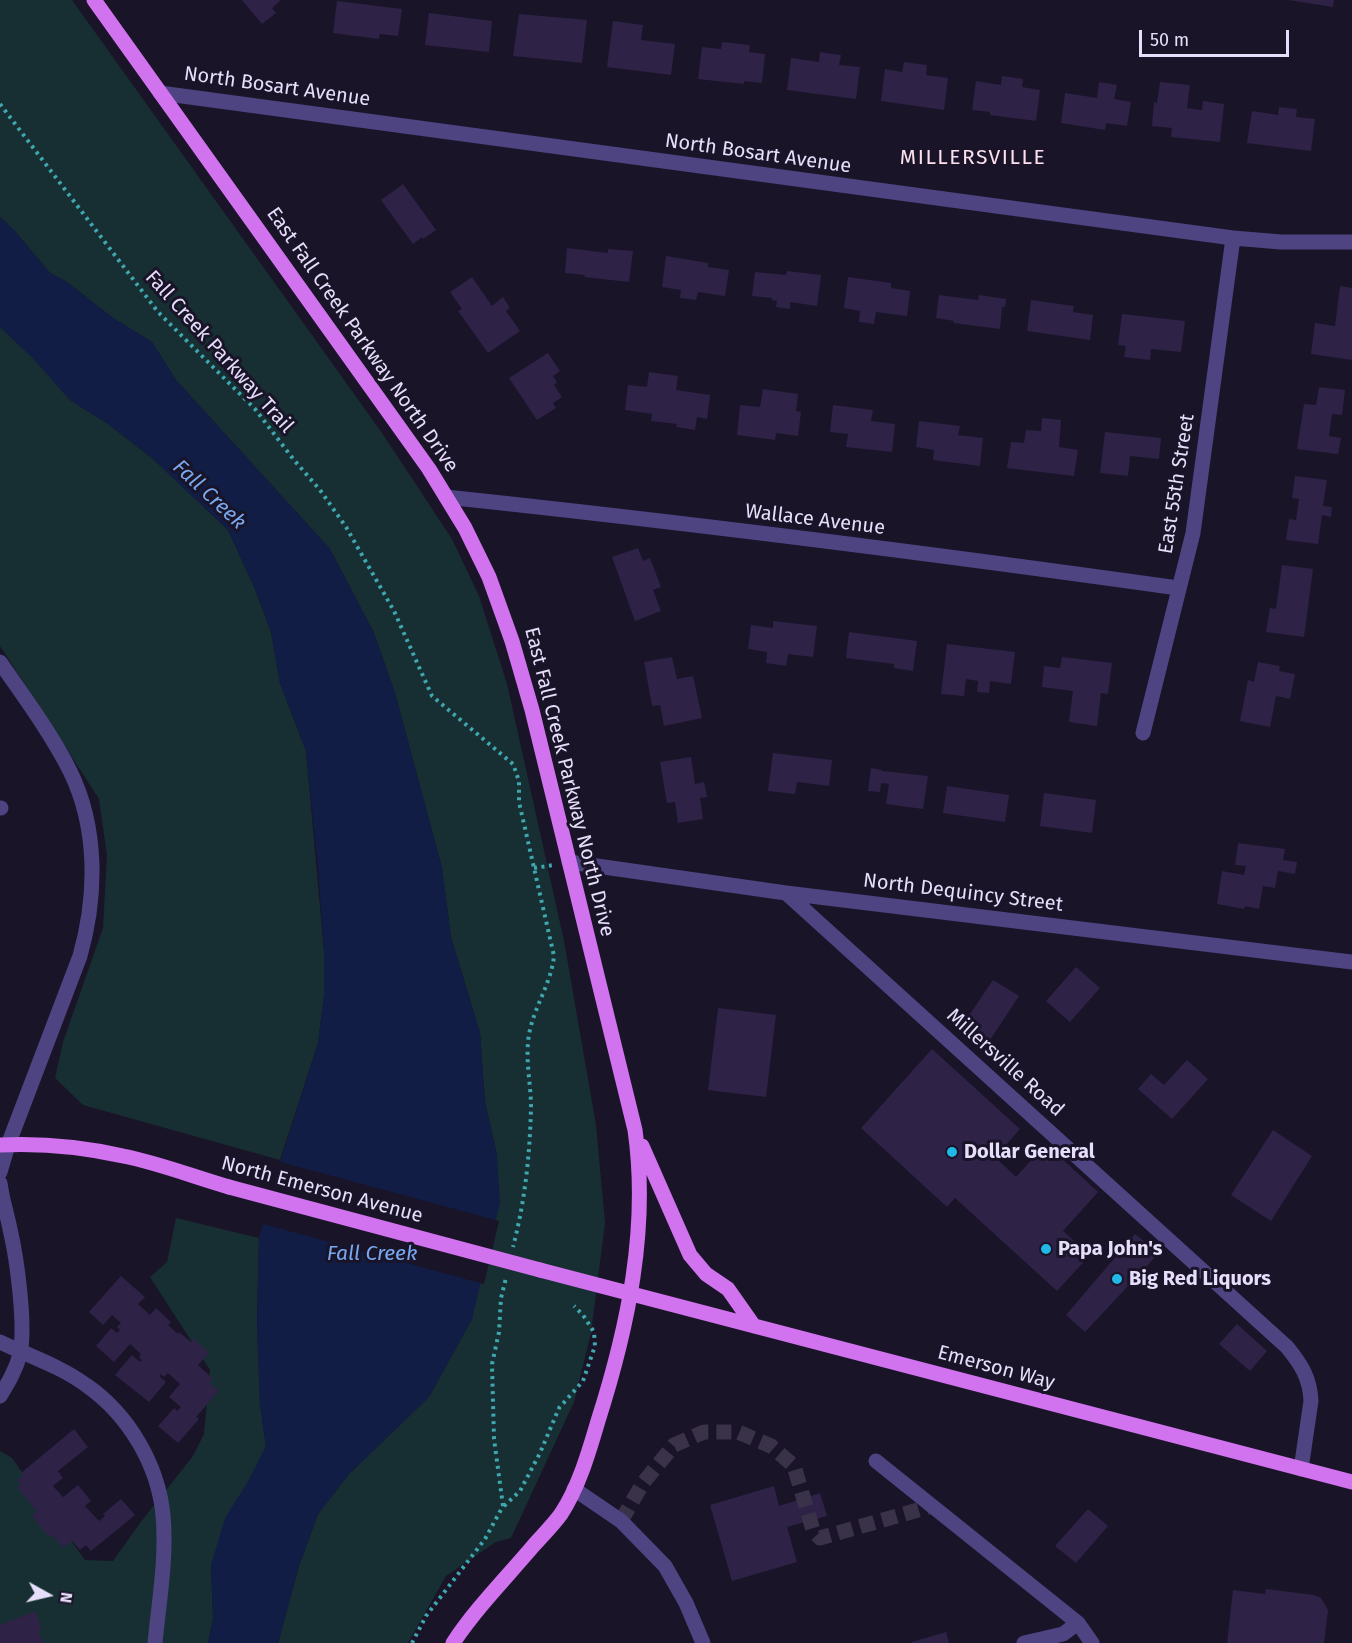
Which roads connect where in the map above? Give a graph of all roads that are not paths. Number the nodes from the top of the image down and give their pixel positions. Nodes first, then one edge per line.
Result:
1 (94, 0) edge
2 (160, 93) junction
3 (1233, 238) junction
4 (1352, 242) edge
5 (446, 497) junction
6 (1178, 588) junction
7 (0, 662) edge
8 (1143, 733) dead end
9 (569, 862) junction
10 (786, 893) junction
11 (1352, 962) edge
12 (635, 1132) junction
13 (4, 1145) edge
14 (0, 1172) edge
15 (0, 1184) edge
16 (630, 1293) junction
17 (754, 1326) junction
18 (0, 1342) edge
19 (20, 1352) junction
20 (0, 1396) edge
21 (876, 1461) dead end
22 (1301, 1469) junction
23 (1352, 1482) edge
24 (574, 1489) junction
25 (1078, 1623) junction
26 (155, 1643) edge
27 (453, 1643) edge
28 (703, 1643) edge
29 (1024, 1643) edge
30 (1092, 1643) edge

1 - 2 main road, East Fall Creek Parkway North Drive
2 - 3 street, North Bosart Avenue
2 - 5 main road, East Fall Creek Parkway North Drive
3 - 4 street, North Bosart Avenue
3 - 6 street, East 55th Street
5 - 6 street, Wallace Avenue
5 - 9 main road, East Fall Creek Parkway North Drive
6 - 8 street, East 55th Street
7 - 13 street
9 - 10 street, North Dequincy Street
9 - 12 main road, East Fall Creek Parkway North Drive
10 - 11 street, North Dequincy Street
10 - 22 street, Millersville Road
12 - 16 main road, East Fall Creek Parkway North Drive
12 - 17 main road
13 - 14 street
13 - 16 main road, North Emerson Avenue, bridge
15 - 19 street
16 - 17 main road, Emerson Way
16 - 24 main road, East Fall Creek Parkway North Drive
17 - 22 main road, Emerson Way
18 - 19 street
19 - 20 street
19 - 26 street
21 - 25 street
22 - 23 main road, Emerson Way
24 - 27 main road, East Fall Creek Parkway North Drive
24 - 28 street
25 - 29 street
25 - 30 street

